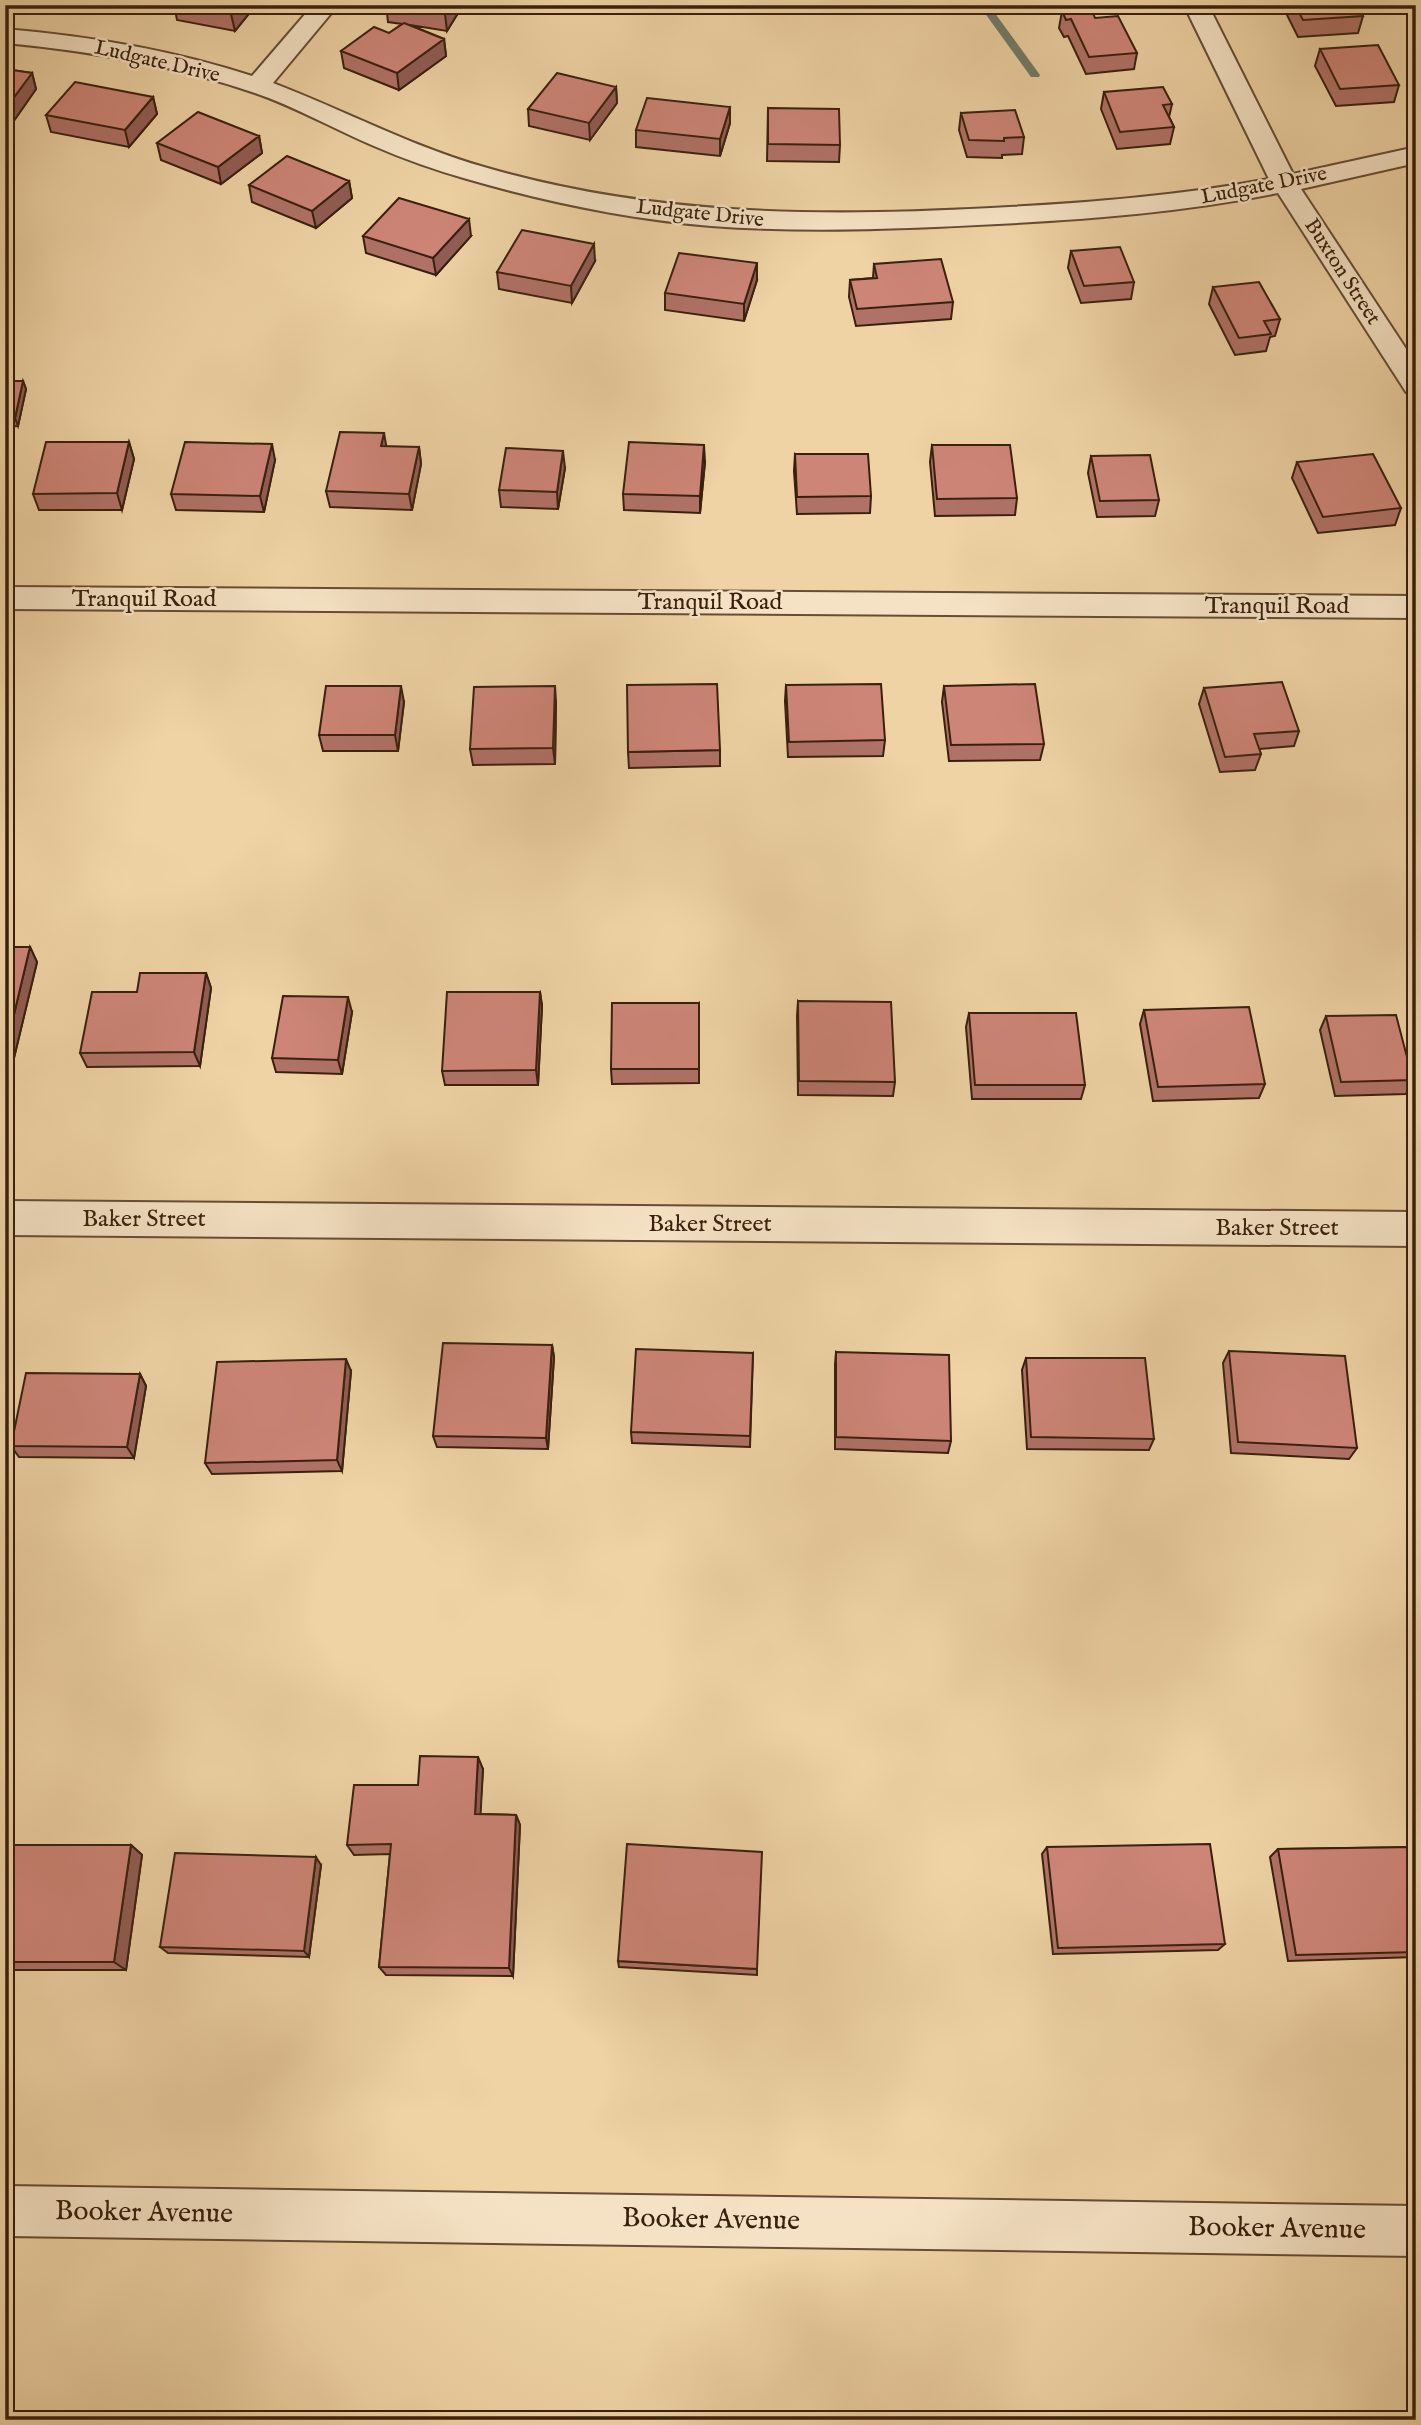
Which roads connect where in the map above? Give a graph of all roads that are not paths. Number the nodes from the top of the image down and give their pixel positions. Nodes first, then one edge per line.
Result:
1 (326, 5) edge
2 (1196, 5) edge
3 (5, 36) edge
4 (257, 86) junction
5 (1416, 155) edge
6 (1284, 183) junction
7 (1416, 386) edge
8 (5, 598) edge
9 (1416, 607) edge
10 (5, 1218) edge
11 (1416, 1229) edge
12 (5, 2211) edge
13 (1416, 2231) edge

1 - 4 street
2 - 6 street, Buxton Street
3 - 4 street, Ludgate Drive
4 - 6 street, Ludgate Drive
5 - 6 street, Ludgate Drive
6 - 7 street, Buxton Street
8 - 9 street, Tranquil Road
10 - 11 street, Baker Street
12 - 13 street, Booker Avenue

